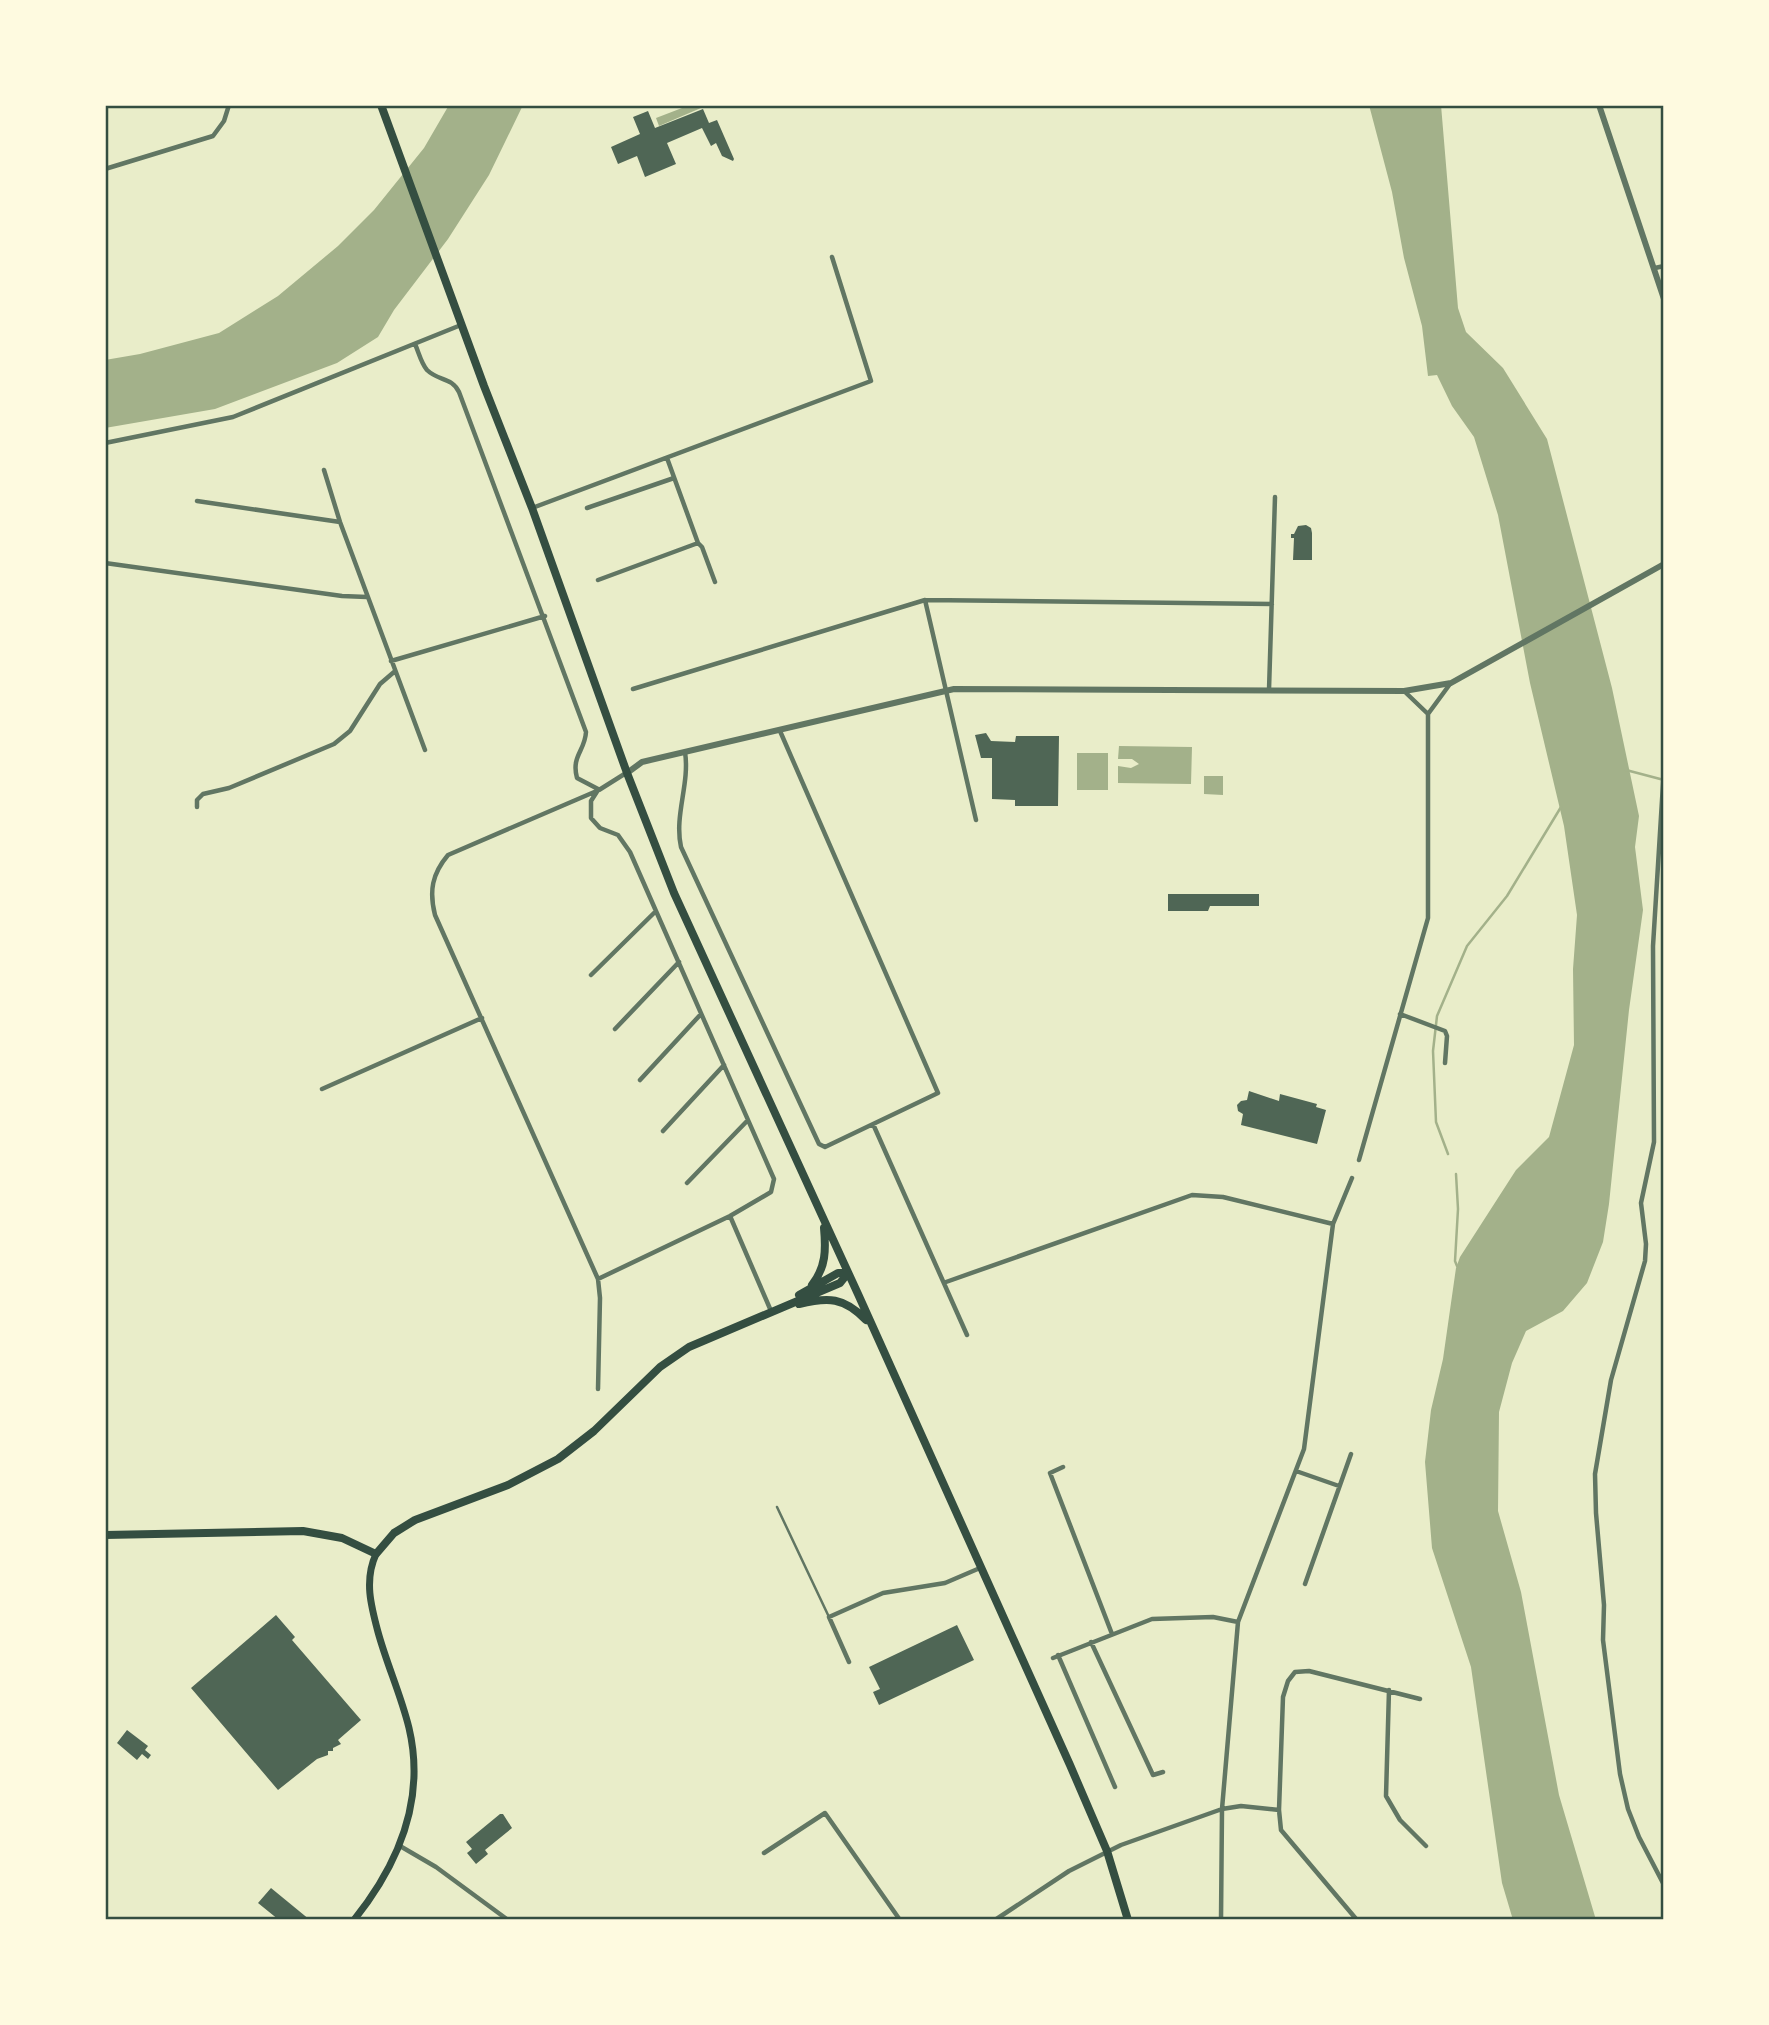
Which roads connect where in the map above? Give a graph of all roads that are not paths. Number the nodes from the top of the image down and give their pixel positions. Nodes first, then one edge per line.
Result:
1 (229, 105) edge
2 (381, 105) edge
3 (1599, 105) edge
4 (105, 169) edge
5 (832, 257) dead end
6 (1664, 266) edge
7 (1655, 268) junction
8 (1664, 299) edge
9 (462, 324) junction
10 (415, 344) junction
11 (105, 443) edge
12 (667, 458) junction
13 (324, 470) dead end
14 (674, 478) junction
15 (1275, 497) dead end
16 (197, 501) dead end
17 (532, 508) junction
18 (587, 508) dead end
19 (340, 522) junction
20 (698, 543) junction
21 (105, 563) edge
22 (1664, 564) edge
23 (598, 580) dead end
24 (715, 582) dead end
25 (367, 597) junction
26 (925, 600) junction
27 (1272, 604) junction
28 (545, 616) junction
29 (391, 661) junction
30 (394, 672) junction
31 (1451, 683) junction
32 (633, 689) dead end
33 (944, 690) junction
34 (1269, 691) junction
35 (1404, 691) junction
36 (1428, 714) junction
37 (780, 731) junction
38 (425, 750) dead end
39 (685, 752) junction
40 (1664, 768) edge
41 (627, 773) junction
42 (1663, 777) edge
43 (598, 790) junction
44 (197, 807) dead end
45 (976, 820) dead end
46 (656, 911) junction
47 (679, 962) junction
48 (591, 975) dead end
49 (701, 1014) junction
50 (1400, 1014) junction
51 (482, 1018) junction
52 (615, 1029) dead end
53 (1445, 1063) dead end
54 (724, 1065) junction
55 (640, 1080) dead end
56 (322, 1088) dead end
57 (748, 1119) junction
58 (873, 1124) junction
59 (663, 1131) dead end
60 (1359, 1160) dead end
61 (1352, 1178) dead end
62 (687, 1183) dead end
63 (730, 1216) junction
64 (823, 1221) junction
65 (1333, 1224) junction
66 (848, 1273) junction
67 (598, 1279) junction
68 (946, 1282) junction
69 (806, 1291) junction
70 (775, 1309) junction
71 (874, 1329) junction
72 (967, 1335) dead end
73 (598, 1389) dead end
74 (1350, 1454) dead end
75 (1062, 1467) dead end
76 (1296, 1471) junction
77 (1339, 1486) junction
78 (778, 1507) dead end
79 (105, 1535) edge
80 (376, 1554) junction
81 (981, 1567) junction
82 (1305, 1584) dead end
83 (829, 1617) junction
84 (1238, 1622) junction
85 (1112, 1634) junction
86 (1091, 1642) junction
87 (849, 1662) dead end
88 (1389, 1690) junction
89 (1420, 1699) dead end
90 (1163, 1772) dead end
91 (1115, 1787) dead end
92 (1222, 1808) junction
93 (1279, 1810) junction
94 (400, 1846) junction
95 (1426, 1846) dead end
96 (1107, 1851) junction
97 (764, 1853) dead end
98 (1664, 1885) edge
99 (1222, 1919) edge
100 (354, 1920) edge
101 (508, 1920) edge
102 (900, 1920) edge
103 (995, 1920) edge
104 (1128, 1920) edge
105 (1357, 1920) edge

1 - 4 street
2 - 9 main road
3 - 7 street
5 - 12 street
6 - 7 street
7 - 8 street
9 - 10 street
9 - 17 main road
10 - 11 street
10 - 28 street
12 - 14 street
12 - 17 street
13 - 19 street
14 - 18 street
14 - 20 street
15 - 27 street
16 - 19 street
17 - 41 main road
19 - 25 street
20 - 23 street
20 - 24 street
21 - 25 street
22 - 31 street
25 - 29 street
26 - 27 street
26 - 32 street
26 - 33 street
27 - 34 street
28 - 29 street
28 - 43 street
29 - 30 street
30 - 38 street
30 - 44 street
31 - 35 street
31 - 36 street
33 - 34 street
33 - 37 street
33 - 45 street
34 - 35 street
35 - 36 street
36 - 50 street
37 - 39 street
37 - 58 street
39 - 41 street
39 - 58 street
40 - 42 street
41 - 43 street
41 - 64 main road
42 - 98 street
43 - 46 street
43 - 51 street
46 - 47 street
46 - 48 street
47 - 49 street
47 - 52 street
49 - 54 street
49 - 55 street
50 - 53 street
50 - 60 street
51 - 56 street
51 - 67 street
54 - 57 street
54 - 59 street
57 - 62 street
57 - 63 street
58 - 68 street
61 - 65 street
63 - 67 street
63 - 70 street
64 - 66 main road
64 - 69 main road
65 - 68 street
65 - 76 street
66 - 69 main road
66 - 70 main road
66 - 71 main road
67 - 73 street
68 - 72 street
69 - 70 main road
70 - 71 main road
70 - 80 main road
71 - 81 main road
74 - 77 street
75 - 85 street
76 - 77 street
76 - 84 street
77 - 82 street
78 - 83 lane
79 - 80 main road
80 - 94 main road
81 - 83 street
81 - 96 main road
83 - 87 street
84 - 85 street
84 - 92 street
85 - 86 street
86 - 90 street
86 - 91 street
88 - 89 street
88 - 93 street
88 - 95 street
92 - 93 street
92 - 96 street
92 - 99 street
93 - 105 street
94 - 100 main road
94 - 101 street
96 - 103 street
96 - 104 main road
97 - 102 street

